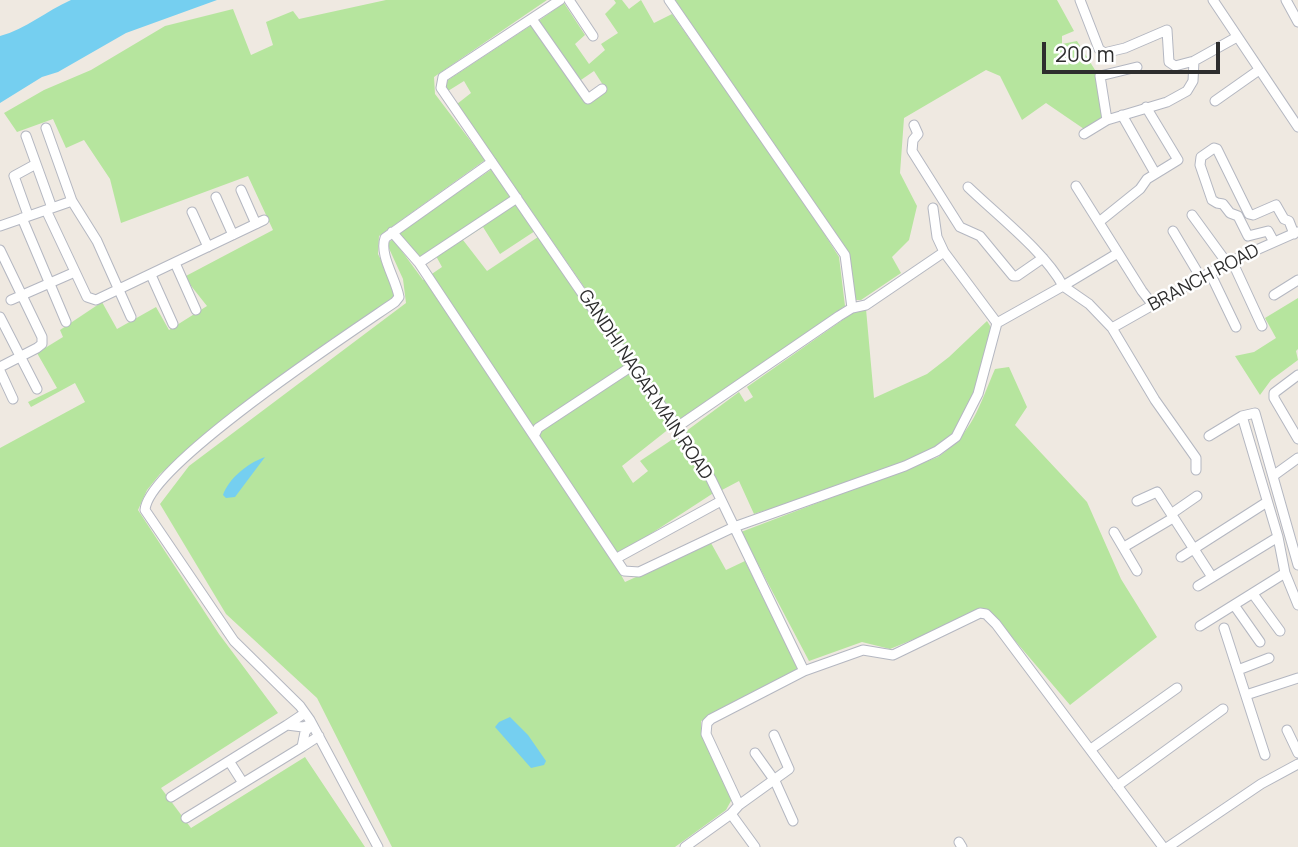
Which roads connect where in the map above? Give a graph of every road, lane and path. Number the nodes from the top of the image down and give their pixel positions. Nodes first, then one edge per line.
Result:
1 (560, 0) edge
2 (569, 0) edge
3 (670, 0) edge
4 (1080, 0) edge
5 (1213, 0) edge
6 (1286, 0) edge
7 (532, 19) junction
8 (1298, 22) edge
9 (593, 36) dead end
10 (1237, 37) junction
11 (1194, 61) junction
12 (1137, 67) dead end
13 (1259, 70) junction
14 (602, 89) dead end
15 (1215, 101) dead end
16 (1146, 107) junction
17 (1122, 116) junction
18 (1107, 120) junction
19 (914, 125) dead end
20 (1298, 127) edge
21 (46, 128) dead end
22 (1084, 134) dead end
23 (26, 136) dead end
24 (492, 162) junction
25 (36, 164) junction
26 (1155, 173) junction
27 (1076, 186) dead end
28 (968, 187) dead end
29 (241, 190) dead end
30 (216, 197) dead end
31 (517, 198) junction
32 (72, 201) junction
33 (933, 208) dead end
34 (49, 209) junction
35 (192, 212) dead end
36 (1243, 214) junction
37 (1192, 215) dead end
38 (25, 217) junction
39 (1099, 222) junction
40 (0, 226) edge
41 (1174, 231) dead end
42 (392, 232) junction
43 (1296, 233) edge
44 (233, 235) junction
45 (1274, 243) junction
46 (208, 247) junction
47 (0, 250) edge
48 (944, 252) junction
49 (1118, 253) junction
50 (1043, 258) junction
51 (1230, 262) junction
52 (175, 263) junction
53 (419, 263) junction
54 (5, 272) edge
55 (75, 272) junction
56 (151, 275) junction
57 (1205, 276) junction
58 (1298, 280) edge
59 (49, 283) junction
60 (1063, 286) junction
61 (119, 290) junction
62 (22, 295) junction
63 (1274, 295) dead end
64 (11, 300) dead end
65 (1153, 305) junction
66 (852, 308) junction
67 (196, 310) dead end
68 (0, 317) edge
69 (131, 317) dead end
70 (66, 322) dead end
71 (996, 323) junction
72 (173, 324) dead end
73 (1262, 326) dead end
74 (1236, 327) dead end
75 (1112, 328) junction
76 (19, 357) junction
77 (632, 366) junction
78 (0, 369) edge
79 (1298, 375) edge
80 (37, 389) dead end
81 (13, 399) dead end
82 (1242, 416) junction
83 (677, 427) junction
84 (534, 436) junction
85 (1209, 436) dead end
86 (1298, 439) edge
87 (1298, 457) edge
88 (1196, 470) dead end
89 (1273, 476) junction
90 (1197, 496) dead end
91 (721, 500) junction
92 (1137, 501) dead end
93 (1281, 504) junction
94 (1268, 505) junction
95 (1172, 516) junction
96 (734, 527) junction
97 (1114, 532) dead end
98 (1278, 537) junction
99 (1124, 547) junction
100 (1193, 549) junction
101 (1181, 557) dead end
102 (617, 558) junction
103 (1298, 565) edge
104 (1137, 571) dead end
105 (1284, 573) junction
106 (1212, 577) junction
107 (1198, 586) dead end
108 (1253, 594) junction
109 (1234, 605) junction
110 (1298, 605) edge
111 (1200, 626) dead end
112 (1224, 628) dead end
113 (1280, 631) dead end
114 (1260, 642) dead end
115 (1269, 658) dead end
116 (1238, 670) junction
117 (804, 671) junction
118 (1298, 678) edge
119 (1177, 688) dead end
120 (1246, 695) junction
121 (1223, 709) dead end
122 (305, 712) junction
123 (313, 724) junction
124 (286, 725) junction
125 (1287, 730) dead end
126 (774, 735) dead end
127 (319, 736) junction
128 (302, 747) junction
129 (1091, 750) junction
130 (755, 753) dead end
131 (1298, 753) edge
132 (1265, 755) dead end
133 (229, 761) junction
134 (1298, 764) edge
135 (775, 781) junction
136 (243, 783) junction
137 (1117, 786) junction
138 (171, 797) dead end
139 (739, 805) junction
140 (731, 814) junction
141 (186, 818) dead end
142 (793, 821) dead end
143 (378, 847) edge
144 (685, 847) edge
145 (755, 847) edge
146 (1165, 847) edge

1 - 7 street, GANDHI NAGAR MAIN ROAD
2 - 9 street
3 - 66 street
4 - 11 street
5 - 10 street
6 - 8 street
7 - 14 street
7 - 24 street, GANDHI NAGAR MAIN ROAD
10 - 11 street
10 - 13 street
11 - 16 street
12 - 18 street
13 - 15 street
13 - 20 street
16 - 17 street
16 - 26 street
17 - 18 street
17 - 26 street
18 - 22 street
19 - 50 street
21 - 32 street
23 - 25 street
24 - 31 street, GANDHI NAGAR MAIN ROAD
24 - 42 street
25 - 34 street
25 - 38 street
26 - 39 street
27 - 39 street
28 - 50 street
29 - 44 street
30 - 44 street
31 - 53 street
31 - 77 street, GANDHI NAGAR MAIN ROAD
32 - 34 street
32 - 61 street
33 - 48 street
34 - 38 street
34 - 55 street
35 - 46 street
36 - 36 street
36 - 43 street
36 - 45 street
37 - 51 street
38 - 40 street
38 - 59 street
39 - 49 street
41 - 57 street
42 - 53 street
42 - 122 street
43 - 45 street, BRANCH ROAD
44 - 46 street
45 - 51 street, BRANCH ROAD
46 - 52 street
47 - 54 street
48 - 66 street
48 - 71 street
49 - 60 street
49 - 65 street
50 - 60 street
51 - 57 street, BRANCH ROAD
51 - 73 street
52 - 56 street
52 - 67 street
53 - 84 street
54 - 62 street
55 - 59 street
55 - 61 street
56 - 61 street
56 - 72 street
57 - 65 street, BRANCH ROAD
57 - 74 street
58 - 63 street
59 - 62 street
59 - 70 street
60 - 71 street
60 - 75 street
61 - 69 street
62 - 64 street
62 - 76 street
65 - 75 street, BRANCH ROAD
66 - 83 street
68 - 76 street
71 - 96 street
75 - 88 street
76 - 78 street
76 - 80 street
77 - 83 street, GANDHI NAGAR MAIN ROAD
77 - 84 street
78 - 81 street
79 - 86 street
82 - 85 street
82 - 89 street
82 - 94 street
83 - 91 street, GANDHI NAGAR MAIN ROAD
84 - 102 street
87 - 89 street
89 - 93 street
90 - 95 street
91 - 96 street, GANDHI NAGAR MAIN ROAD
91 - 102 street
92 - 95 street
93 - 94 street
93 - 103 street
94 - 98 street
94 - 100 street
95 - 99 street
95 - 100 street
96 - 102 street
96 - 117 street, GANDHI NAGAR MAIN ROAD
97 - 99 street
98 - 105 street
98 - 106 street
99 - 104 street
100 - 101 street
100 - 106 street
105 - 108 street
105 - 110 street
106 - 107 street
108 - 109 street
108 - 113 street
109 - 111 street
109 - 114 street
112 - 116 street
115 - 116 street
116 - 120 street
117 - 129 street
117 - 139 street
118 - 120 street
119 - 129 street
120 - 132 street
121 - 137 street
122 - 123 street
122 - 124 street
123 - 124 street
123 - 127 street
123 - 128 street
124 - 133 street
125 - 131 street
126 - 135 street
127 - 128 street
127 - 143 street
128 - 136 street
129 - 137 street
130 - 135 street
133 - 136 street
133 - 138 street
134 - 146 street
135 - 139 street
135 - 142 street
136 - 141 street
137 - 146 street
139 - 140 street
140 - 144 street
140 - 145 street

